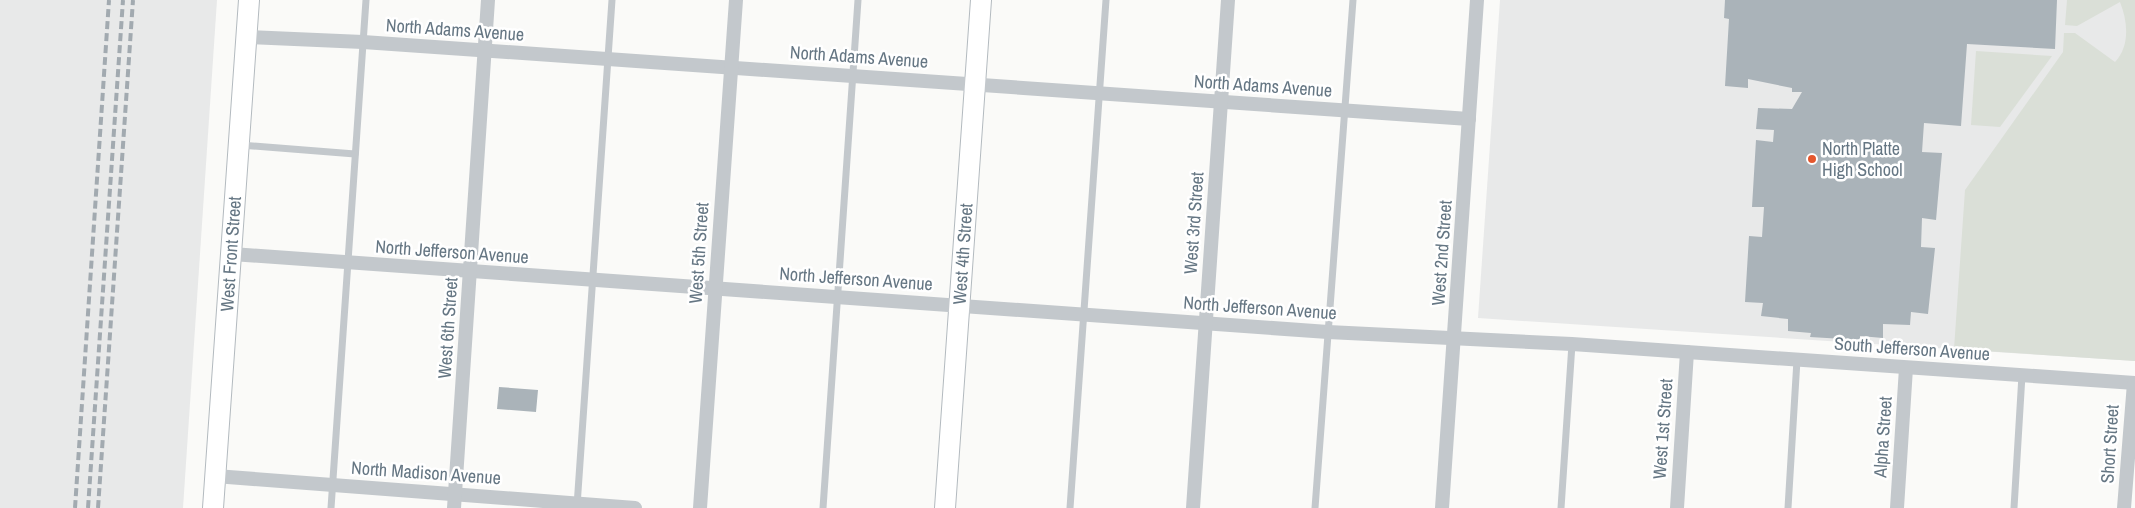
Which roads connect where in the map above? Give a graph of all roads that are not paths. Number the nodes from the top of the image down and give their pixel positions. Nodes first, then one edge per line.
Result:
1 (249, 0) edge
2 (366, 0) edge
3 (488, 0) edge
4 (612, 0) edge
5 (736, 0) edge
6 (858, 0) edge
7 (981, 0) edge
8 (1106, 0) edge
9 (1228, 0) edge
10 (1353, 0) edge
11 (1477, 0) edge
12 (246, 36) junction
13 (363, 42) junction
14 (485, 50) junction
15 (608, 59) junction
16 (731, 67) junction
17 (852, 76) junction
18 (975, 84) junction
19 (1099, 93) junction
20 (1221, 102) junction
21 (1344, 110) junction
22 (1470, 119) junction
23 (239, 145) junction
24 (355, 154) junction
25 (232, 254) junction
26 (348, 263) junction
27 (470, 272) junction
28 (593, 280) junction
29 (715, 289) junction
30 (838, 297) junction
31 (960, 305) junction
32 (1084, 314) junction
33 (1206, 323) junction
34 (1328, 332) junction
35 (1454, 338) junction
36 (1572, 344) junction
37 (1687, 352) junction
38 (1797, 360) junction
39 (1906, 368) junction
40 (2022, 375) junction
41 (2134, 383) edge
42 (215, 476) junction
43 (332, 485) junction
44 (455, 501) edge
45 (577, 506) edge
46 (213, 508) edge
47 (331, 508) edge
48 (635, 508) edge
49 (700, 508) edge
50 (823, 508) edge
51 (946, 508) edge
52 (1070, 508) edge
53 (1193, 508) edge
54 (1315, 508) edge
55 (1442, 508) edge
56 (1561, 508) edge
57 (1677, 508) edge
58 (1788, 508) edge
59 (1897, 508) edge
60 (2014, 508) edge
61 (2124, 508) edge

1 - 12 street, West Front Street
2 - 13 lane
3 - 14 street, West 6th Street
4 - 15 lane
5 - 16 street, West 5th Street
6 - 17 lane
7 - 18 street, West 4th Street
8 - 19 lane
9 - 20 street, West 3rd Street
10 - 21 lane
11 - 22 street, West 2nd Street
12 - 13 street, North Adams Avenue
12 - 23 street, West Front Street
13 - 14 street, North Adams Avenue
13 - 24 lane
14 - 15 street, North Adams Avenue
14 - 27 street, West 6th Street
15 - 16 street, North Adams Avenue
15 - 28 lane
16 - 17 street, North Adams Avenue
16 - 29 street, West 5th Street
17 - 18 street, North Adams Avenue
17 - 30 lane
18 - 19 street, North Adams Avenue
18 - 31 street, West 4th Street
19 - 20 street, North Adams Avenue
19 - 32 lane
20 - 21 street, North Adams Avenue
20 - 33 street, West 3rd Street
21 - 22 street, North Adams Avenue
21 - 34 lane
22 - 35 street, West 2nd Street
23 - 24 lane
23 - 25 street, West Front Street
24 - 26 lane
25 - 26 street, North Jefferson Avenue
25 - 42 street, West Front Street
26 - 27 street, North Jefferson Avenue
26 - 43 lane
27 - 28 street, North Jefferson Avenue
27 - 44 street, West 6th Street
28 - 29 street, North Jefferson Avenue
28 - 45 lane
29 - 30 street, North Jefferson Avenue
29 - 49 street, West 5th Street
30 - 31 street, North Jefferson Avenue
30 - 50 lane
31 - 32 street, North Jefferson Avenue
31 - 51 street, West 4th Street
32 - 33 street, North Jefferson Avenue
32 - 52 lane
33 - 34 street, North Jefferson Avenue
33 - 53 street, West 3rd Street
34 - 35 street, North Jefferson Avenue
34 - 54 lane
35 - 36 street, North Jefferson Avenue
35 - 55 street, West 2nd Street
36 - 37 street, North Jefferson Avenue
36 - 56 lane
37 - 38 street, South Jefferson Avenue
37 - 57 street, West 1st Street
38 - 39 street, South Jefferson Avenue
38 - 58 lane
39 - 40 street, South Jefferson Avenue
39 - 59 street, Alpha Street
40 - 41 street, South Jefferson Avenue
40 - 60 lane
41 - 61 street, Short Street
42 - 43 street, North Madison Avenue
42 - 46 street, West Front Street
43 - 44 street, North Madison Avenue
43 - 47 lane
44 - 45 street, North Madison Avenue
45 - 48 street, North Madison Avenue

